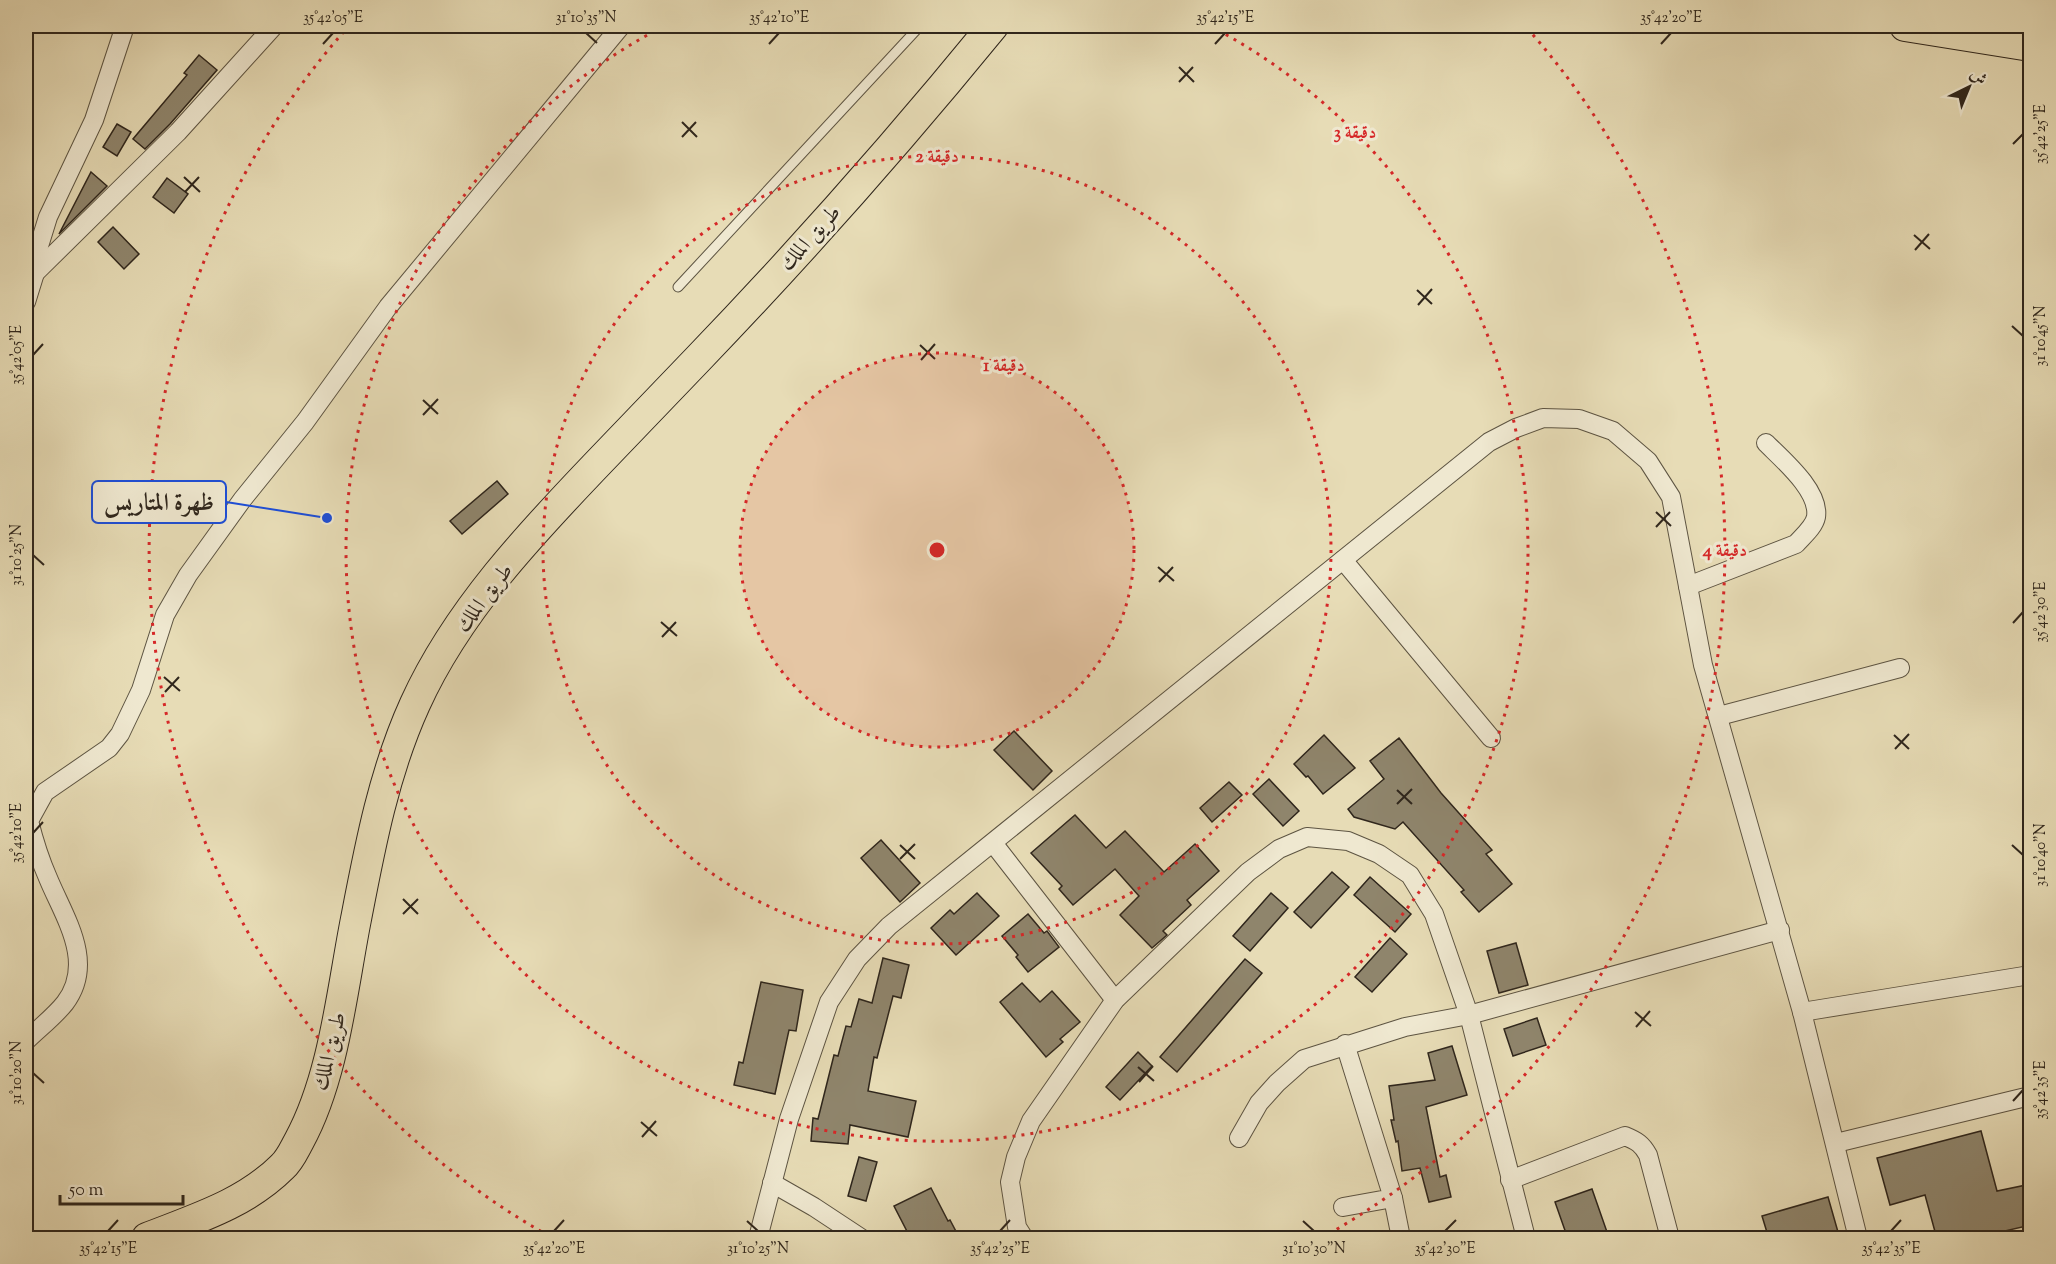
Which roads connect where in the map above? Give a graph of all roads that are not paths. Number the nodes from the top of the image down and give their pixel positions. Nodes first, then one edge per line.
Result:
1 (125, 26) edge
2 (274, 26) edge
3 (621, 26) edge
4 (920, 26) edge
5 (993, 26) edge
6 (1905, 26) edge
7 (2031, 46) edge
8 (31, 275) edge
9 (678, 287) dead end
10 (26, 302) edge
11 (1766, 443) dead end
12 (1343, 560) junction
13 (1689, 586) junction
14 (1900, 668) dead end
15 (1719, 716) junction
16 (1491, 738) dead end
17 (993, 843) junction
18 (1780, 930) junction
19 (2031, 975) edge
20 (1115, 1000) junction
21 (1802, 1012) junction
22 (1470, 1015) junction
23 (26, 1041) edge
24 (1345, 1044) junction
25 (2031, 1096) edge
26 (1239, 1138) dead end
27 (1836, 1143) junction
28 (1510, 1180) junction
29 (772, 1183) junction
30 (1393, 1198) junction
31 (1342, 1207) dead end
32 (147, 1239) edge
33 (758, 1239) edge
34 (861, 1239) edge
35 (1024, 1239) edge
36 (1401, 1239) edge
37 (1526, 1239) edge
38 (1670, 1239) edge
39 (1858, 1239) edge

1 - 8 street
2 - 8 street
3 - 23 street
4 - 9 lane
5 - 32 main road, طريق الملك
6 - 7 main road
8 - 10 street
11 - 13 street
12 - 13 street
12 - 16 street
12 - 17 street
13 - 15 street
14 - 15 street
15 - 18 street
17 - 20 street
17 - 29 street
18 - 21 street
18 - 22 street
19 - 21 street
20 - 22 street
20 - 35 street
21 - 27 street
22 - 24 street
22 - 28 street
24 - 26 street
24 - 30 street
25 - 27 street
27 - 39 street
28 - 37 street
28 - 38 street
29 - 33 street
29 - 34 street
30 - 31 street
30 - 36 street

